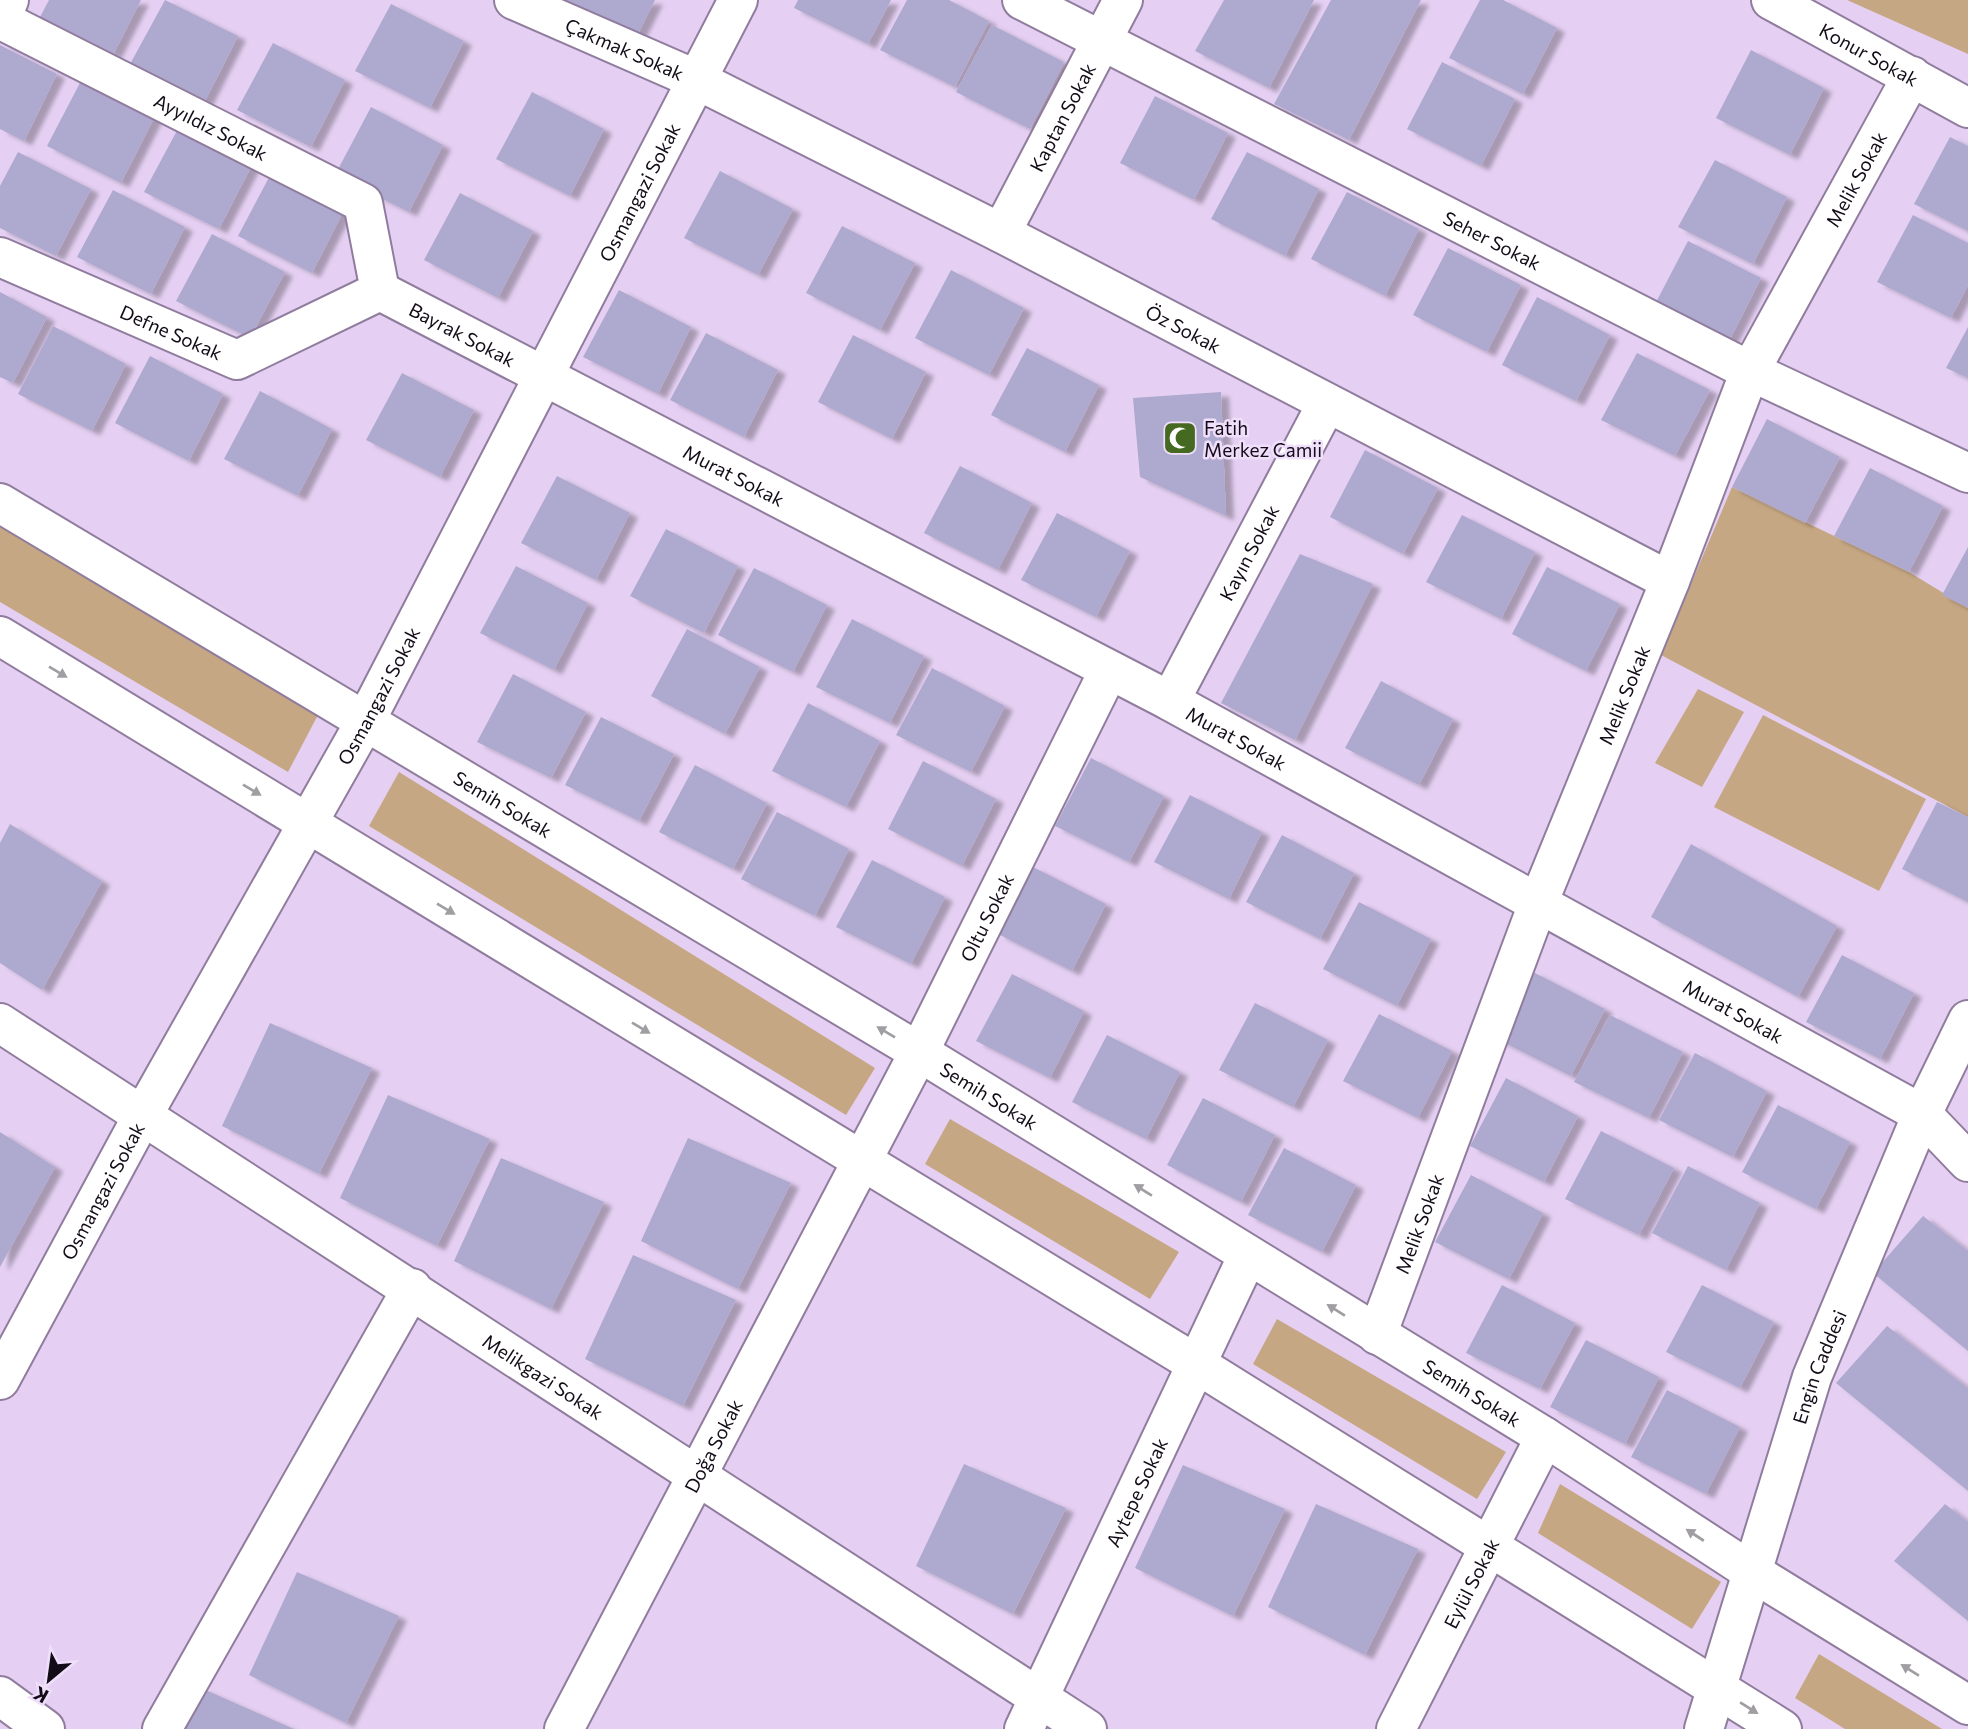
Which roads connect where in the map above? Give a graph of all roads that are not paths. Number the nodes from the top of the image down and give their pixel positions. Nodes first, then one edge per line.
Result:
1 (9, 0) edge
2 (514, 0) edge
3 (738, 0) edge
4 (1022, 0) edge
5 (1123, 0) edge
6 (1771, 0) edge
7 (1104, 41) junction
8 (1912, 76) junction
9 (695, 79) junction
10 (1968, 108) edge
11 (1001, 233) junction
12 (0, 257) edge
13 (380, 291) junction
14 (1750, 371) junction
15 (545, 376) junction
16 (1327, 403) junction
17 (1968, 473) edge
18 (0, 503) edge
19 (1670, 581) junction
20 (0, 636) edge
21 (1109, 670) junction
22 (1170, 701) junction
23 (366, 720) junction
24 (307, 824) junction
25 (1539, 901) junction
26 (1968, 1020) edge
27 (0, 1023) edge
28 (919, 1052) junction
29 (144, 1113) junction
30 (1922, 1114) junction
31 (861, 1162) junction
32 (1968, 1162) edge
33 (1248, 1255) junction
34 (412, 1288) junction
35 (1377, 1335) junction
36 (1198, 1365) junction
37 (0, 1380) edge
38 (1545, 1437) junction
39 (697, 1473) junction
40 (1488, 1545) junction
41 (1752, 1572) junction
42 (1716, 1688) junction
43 (0, 1696) edge
44 (1968, 1705) edge
45 (1032, 1713) edge
46 (45, 1729) edge
47 (162, 1729) edge
48 (565, 1729) edge
49 (1087, 1729) edge
50 (1396, 1729) edge
51 (1704, 1729) edge
52 (1782, 1729) edge

1 - 13 street, Ayyıldız Sokak
2 - 9 street, Çakmak Sokak
3 - 9 street, Osmangazi Sokak
4 - 7 street, Seher Sokak
5 - 7 street, Kaptan Sokak
6 - 8 street, Konur Sokak
7 - 11 street, Kaptan Sokak
7 - 14 street, Seher Sokak
8 - 10 street, Konur Sokak
8 - 14 street, Melik Sokak
9 - 11 street, Öz Sokak
9 - 15 street, Osmangazi Sokak
11 - 16 street, Öz Sokak
12 - 13 street, Defne Sokak
13 - 15 street, Bayrak Sokak
14 - 17 street, Seher Sokak
14 - 19 street, Melik Sokak
15 - 21 street, Murat Sokak
15 - 23 street, Osmangazi Sokak
16 - 19 street, Öz Sokak
16 - 22 street, Kayın Sokak
18 - 23 street, Semih Sokak
19 - 25 street, Melik Sokak
20 -> 24 street
21 - 22 street, Murat Sokak
21 - 28 street, Oltu Sokak
22 - 25 street, Murat Sokak
23 - 24 street, Osmangazi Sokak
28 -> 23 street, Semih Sokak
24 - 29 street, Osmangazi Sokak
24 -> 31 street
25 - 30 street, Murat Sokak
25 - 35 street, Melik Sokak
26 - 30 street, Engin Caddesi
27 - 29 street, Melikgazi Sokak
28 - 31 street, Oltu Sokak
33 -> 28 street, Semih Sokak
29 - 34 street, Melikgazi Sokak
29 - 37 street, Osmangazi Sokak
30 - 32 street, Murat Sokak
30 - 41 street, Engin Caddesi
31 - 36 street
31 - 39 street, Doğa Sokak
35 -> 33 street, Semih Sokak
33 - 36 street, Aytepe Sokak
34 - 39 street, Melikgazi Sokak
34 - 47 street
35 - 38 street, Semih Sokak
36 - 40 street
36 - 45 street, Aytepe Sokak
38 - 40 street, Eylül Sokak
41 -> 38 street, Semih Sokak
39 - 45 street, Melikgazi Sokak
39 - 48 street, Doğa Sokak
40 - 42 street
40 - 50 street, Eylül Sokak
41 - 42 street, Engin Caddesi
44 -> 41 street, Semih Sokak
42 - 51 street, Engin Caddesi
42 -> 52 street
43 - 46 street
45 - 49 street, Melikgazi Sokak

